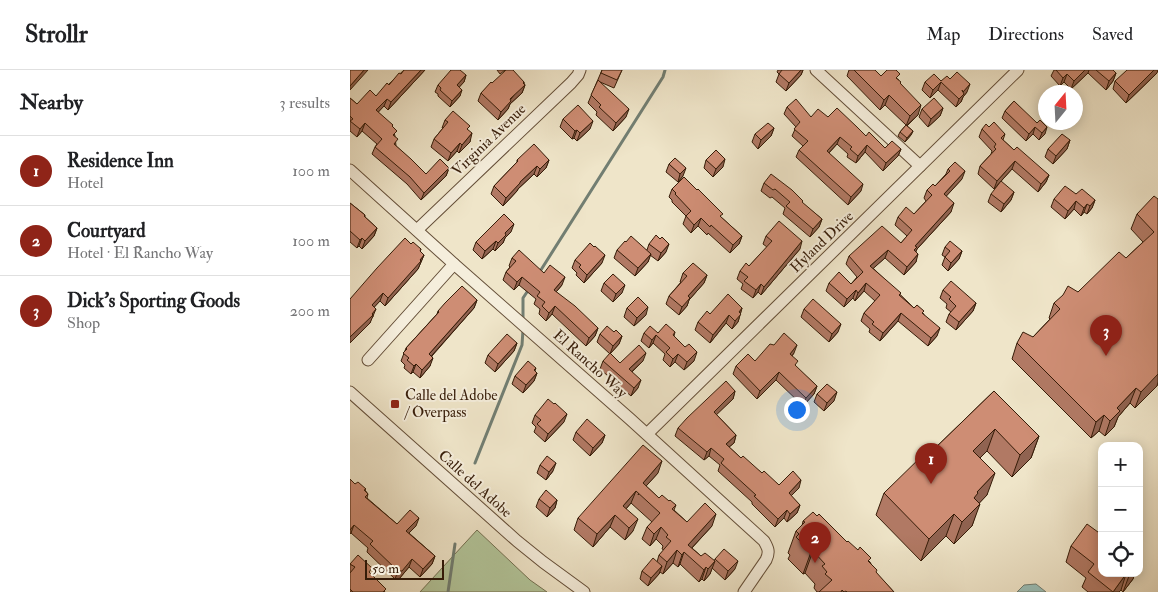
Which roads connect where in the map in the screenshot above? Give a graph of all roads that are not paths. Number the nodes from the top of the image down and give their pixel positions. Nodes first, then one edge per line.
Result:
1 (580, 70) edge
2 (816, 70) edge
3 (1018, 70) edge
4 (920, 166) junction
5 (350, 170) edge
6 (416, 230) junction
7 (454, 264) junction
8 (368, 360) dead end
9 (350, 392) edge
10 (647, 434) junction
11 (584, 592) edge
12 (744, 592) edge

1 - 6 street, Virginia Avenue
2 - 4 street
3 - 4 street, Hyland Drive
4 - 10 street, Hyland Drive
5 - 6 street, El Rancho Way
6 - 7 street, El Rancho Way
7 - 8 street
7 - 10 street, El Rancho Way
9 - 11 street, Calle del Adobe
10 - 12 street, El Rancho Way

